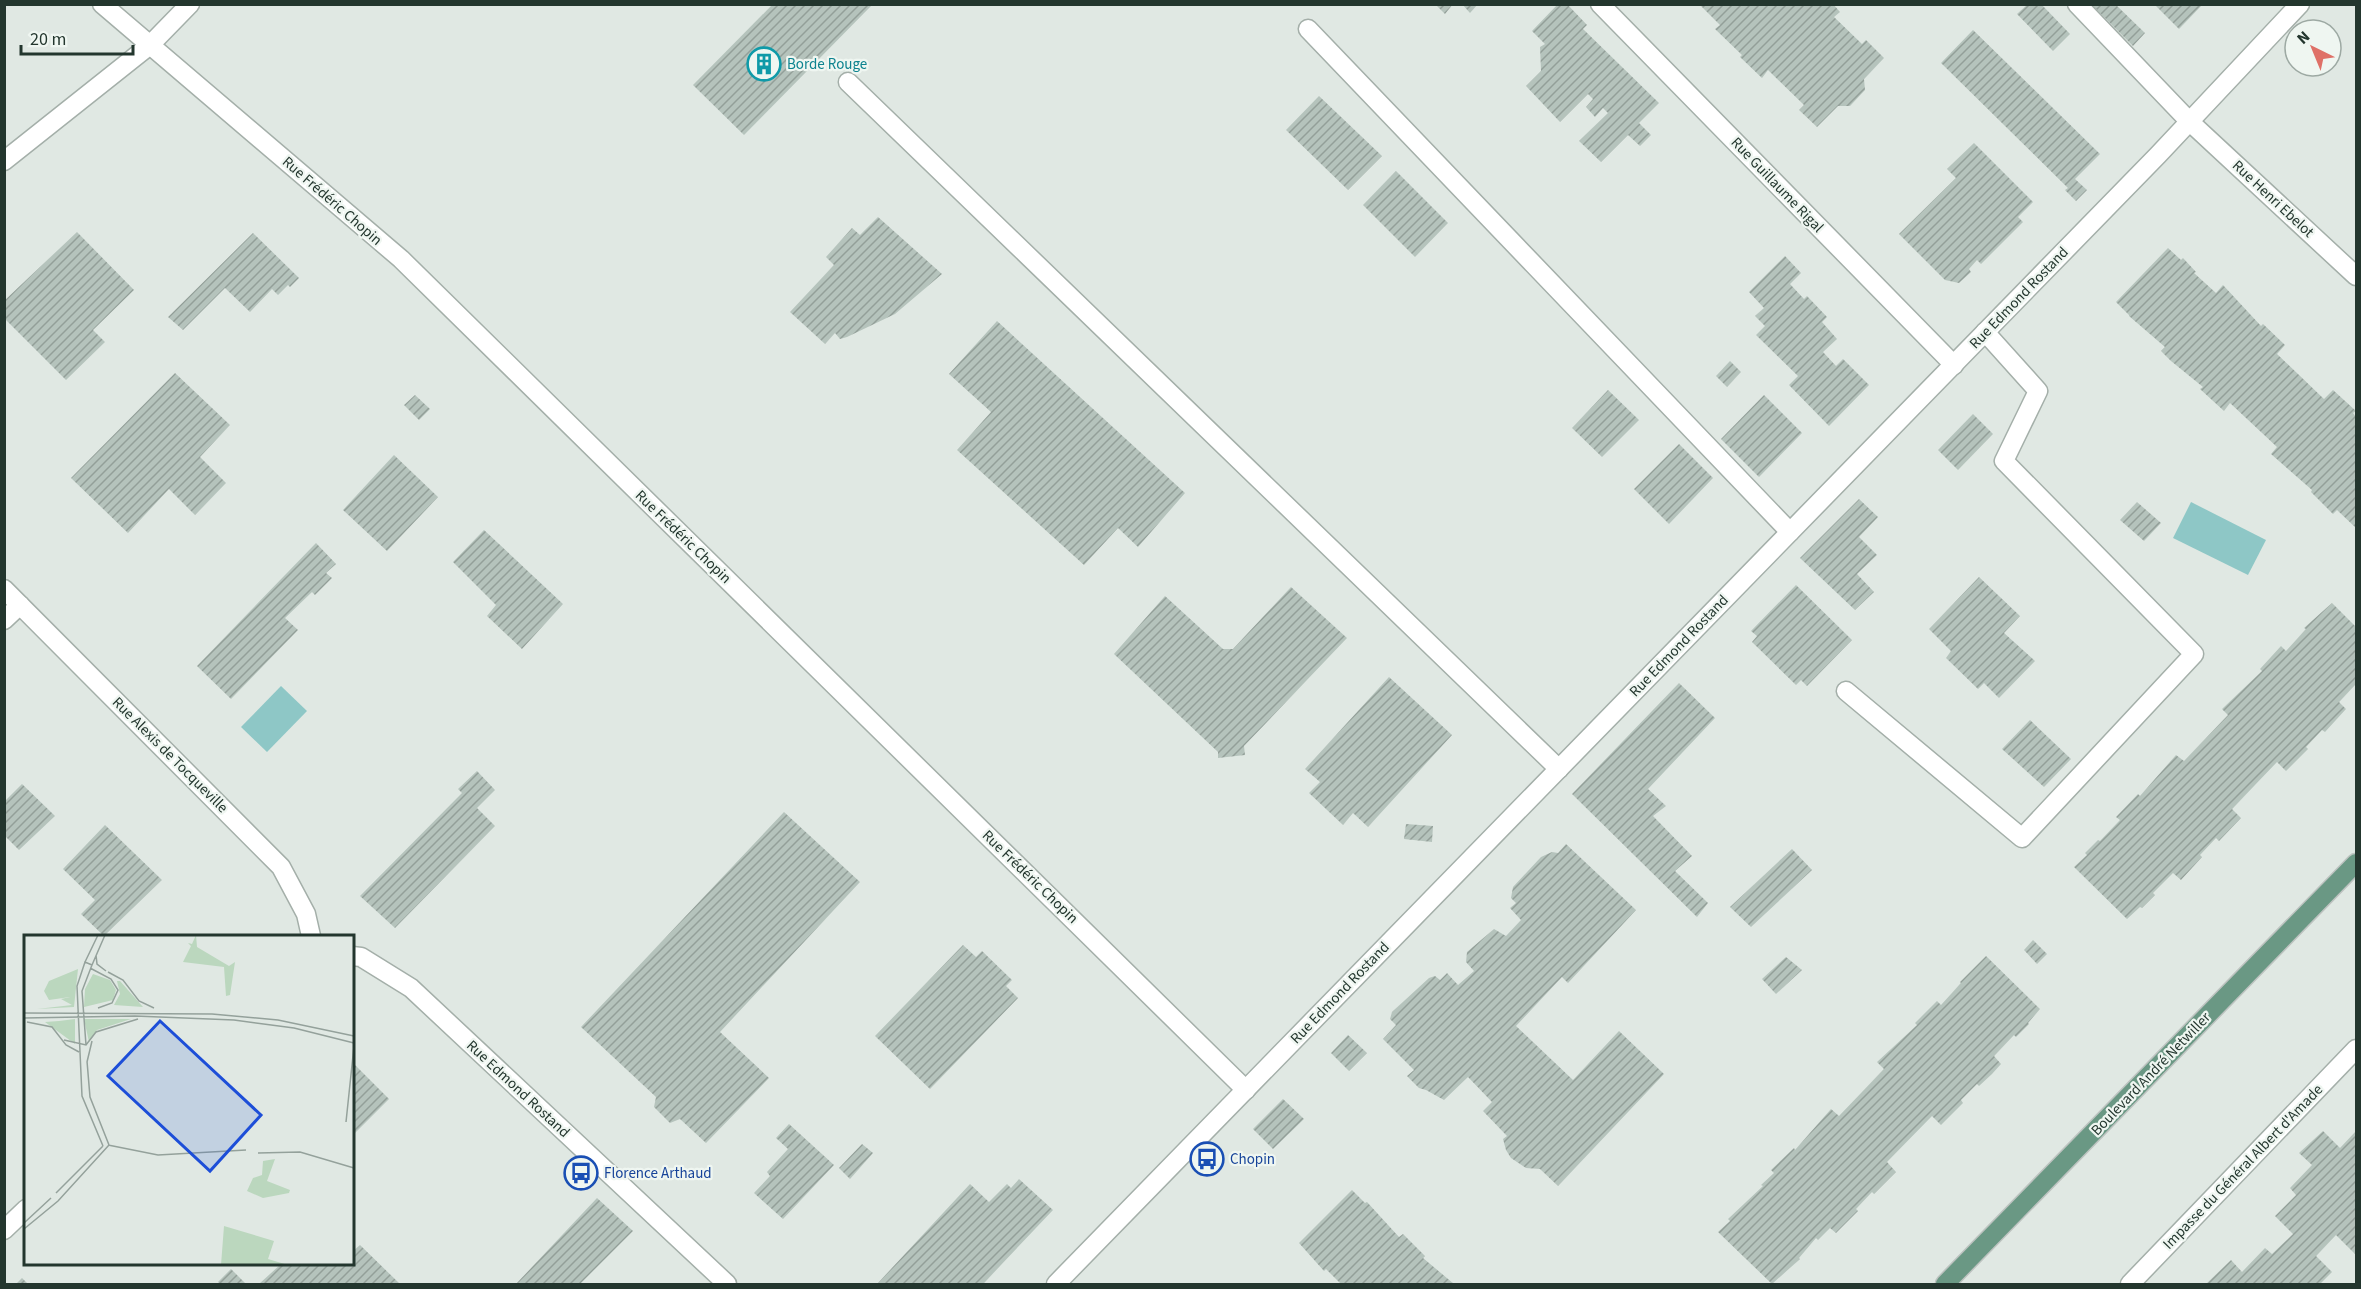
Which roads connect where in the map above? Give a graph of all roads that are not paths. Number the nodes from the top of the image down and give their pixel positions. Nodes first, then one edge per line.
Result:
1 (102, 4) edge
2 (190, 4) edge
3 (1600, 4) edge
4 (2077, 4) edge
5 (2300, 4) edge
6 (1308, 29) dead end
7 (150, 45) junction
8 (848, 82) dead end
9 (2190, 122) junction
10 (4, 161) edge
11 (2356, 276) edge
12 (1985, 332) junction
13 (1954, 365) junction
14 (1790, 532) junction
15 (4, 589) edge
16 (20, 605) junction
17 (4, 620) edge
18 (1846, 691) dead end
19 (1559, 769) junction
20 (2356, 863) edge
21 (311, 935) edge
22 (354, 956) edge
23 (2356, 1049) edge
24 (1246, 1090) junction
25 (24, 1211) edge
26 (4, 1230) edge
27 (727, 1284) edge
28 (1056, 1284) edge
29 (1946, 1284) edge
30 (2130, 1284) edge

1 - 7 street, Rue Frédéric Chopin
2 - 7 street
3 - 13 street, Rue Guillaume Rigal
4 - 9 street, Rue Henri Ebelot
5 - 9 street, Rue Edmond Rostand
6 - 14 street
7 - 10 street
7 - 24 street, Rue Frédéric Chopin
8 - 19 street
9 - 11 street, Rue Henri Ebelot
9 - 12 street, Rue Edmond Rostand
12 - 13 street, Rue Edmond Rostand
12 - 18 street
13 - 14 street, Rue Edmond Rostand
14 - 19 street, Rue Edmond Rostand
15 - 16 street, Rue Alexis de Tocqueville
16 - 17 street
16 - 21 street, Rue Alexis de Tocqueville
19 - 24 street, Rue Edmond Rostand
20 - 29 main road, Boulevard André Netwiller
22 - 27 street, Rue Edmond Rostand
23 - 30 street, Impasse du Général Albert d'Amade
24 - 28 street, Rue Edmond Rostand
25 - 26 street

